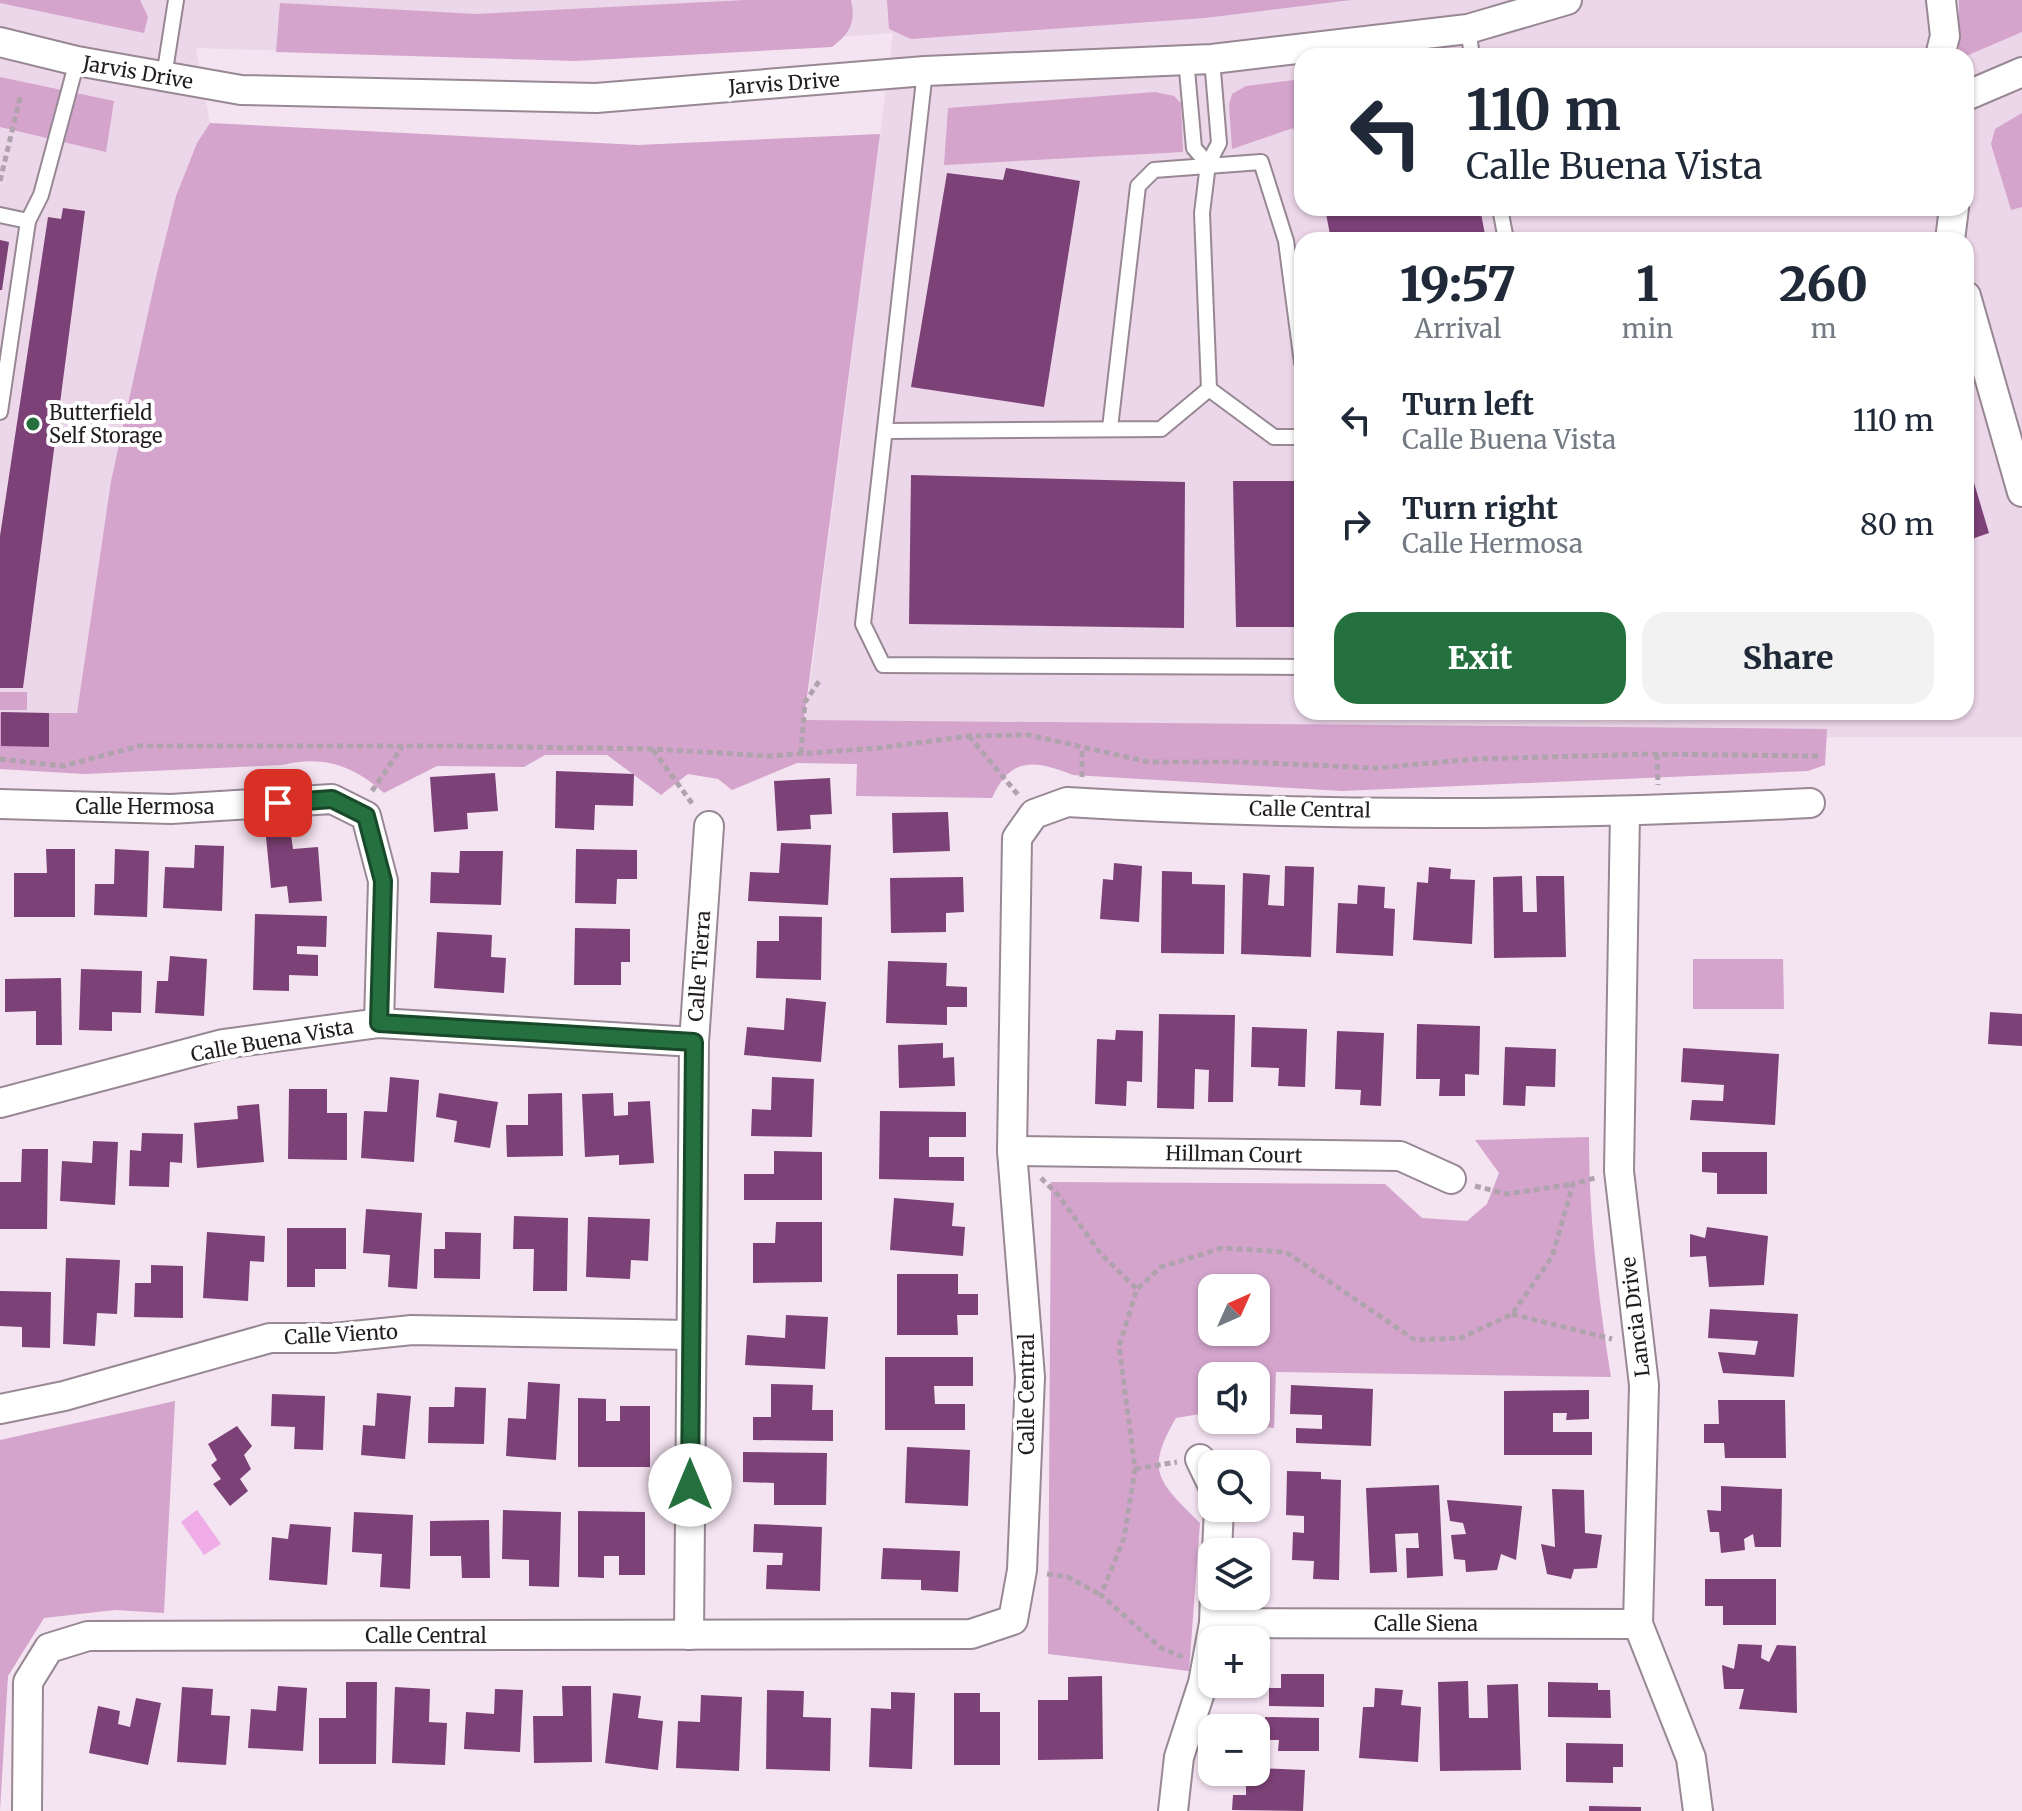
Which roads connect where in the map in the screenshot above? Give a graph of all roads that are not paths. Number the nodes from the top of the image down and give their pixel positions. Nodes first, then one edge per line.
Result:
1 (176, 0) edge
2 (1567, 0) edge
3 (1941, 0) edge
4 (0, 42) edge
5 (1470, 42) edge
6 (1374, 48) edge
7 (1942, 48) edge
8 (1294, 53) edge
9 (1199, 59) junction
10 (77, 61) junction
11 (925, 71) junction
12 (2022, 72) edge
13 (164, 77) junction
14 (1974, 93) edge
15 (1208, 164) junction
16 (0, 215) edge
17 (28, 221) junction
18 (1294, 302) edge
19 (1974, 324) edge
20 (1209, 389) junction
21 (0, 412) edge
22 (1110, 428) junction
23 (887, 431) junction
24 (1294, 437) edge
25 (2022, 492) edge
26 (1294, 667) edge
27 (1810, 803) dead end
28 (0, 804) edge
29 (1625, 812) junction
30 (709, 826) road end
31 (379, 1023) junction
32 (694, 1042) junction
33 (0, 1103) edge
34 (1012, 1151) junction
35 (1451, 1179) road end
36 (690, 1335) junction
37 (0, 1409) edge
38 (1214, 1610) edge
39 (1242, 1610) edge
40 (1638, 1624) junction
41 (689, 1635) junction
42 (27, 1811) edge
43 (1173, 1811) edge
44 (1698, 1811) edge

1 - 13 lane
2 - 5 street, Jarvis Drive
3 - 7 street
4 - 10 street, Jarvis Drive
5 - 6 street, Jarvis Drive
8 - 9 street, Jarvis Drive
9 - 11 street, Jarvis Drive
9 - 15 lane
9 - 15 lane
10 - 13 street, Jarvis Drive
10 - 17 lane
11 - 13 street, Jarvis Drive
11 - 23 lane
12 - 14 street
15 - 18 lane
15 - 20 lane
15 - 22 lane
16 - 17 lane
17 - 21 lane
19 - 25 street
20 - 22 lane
20 - 24 lane
22 - 23 lane
23 - 26 lane
27 - 29 street, Calle Central
28 - 31 street, Calle Hermosa
29 - 34 street, Calle Central
29 - 40 street, Lancia Drive
30 - 32 street, Calle Tierra
31 - 32 street, Calle Buena Vista
31 - 33 street, Calle Buena Vista
32 - 36 street, Calle Tierra
34 - 35 street, Hillman Court
34 - 41 street, Calle Central
36 - 37 street, Calle Viento
36 - 41 street, Calle Tierra
38 - 43 street, Calle Siena
39 - 40 street, Calle Siena
40 - 44 street, Lancia Drive
41 - 42 street, Calle Central

